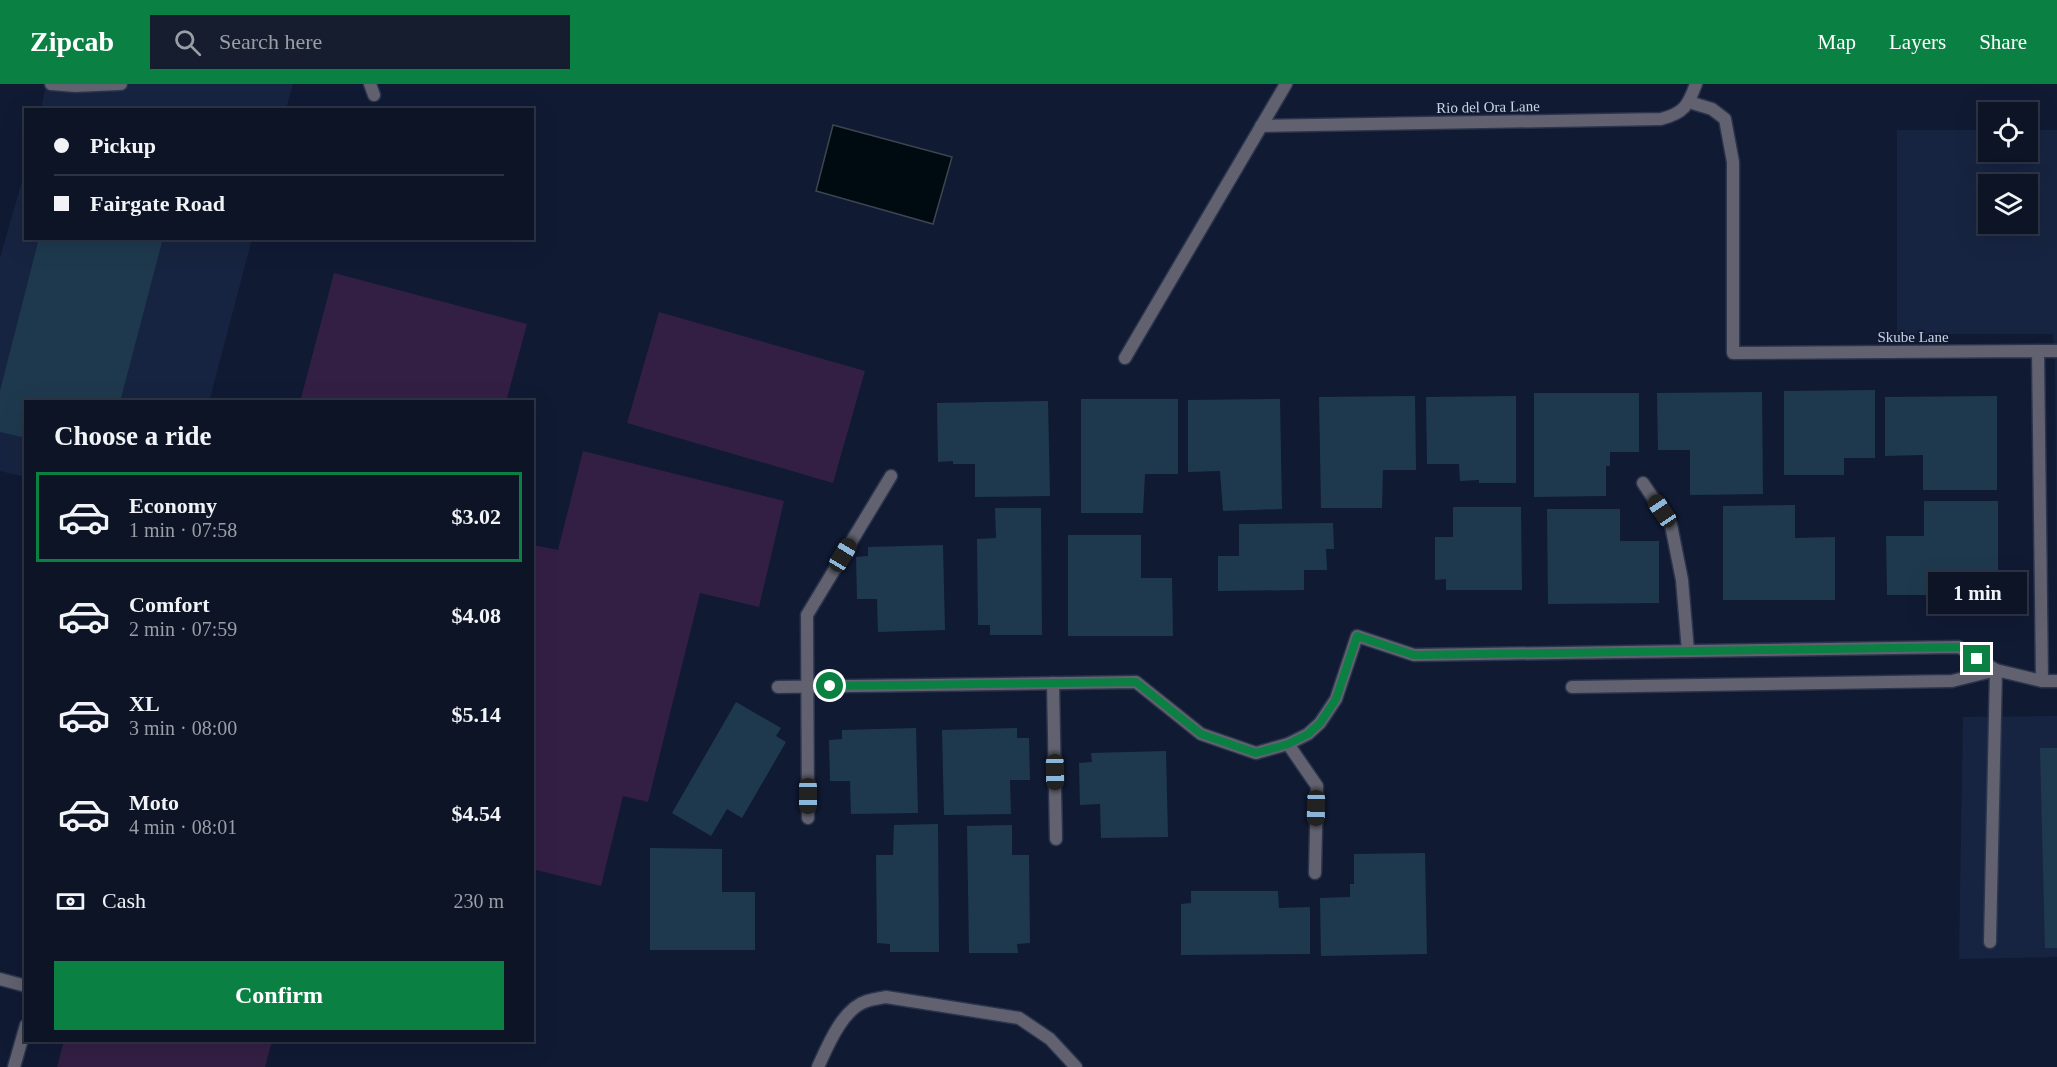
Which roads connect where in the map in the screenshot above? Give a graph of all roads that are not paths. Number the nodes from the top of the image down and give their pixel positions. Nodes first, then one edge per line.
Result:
1 (51, 84) edge
2 (121, 84) edge
3 (1286, 84) edge
4 (1696, 84) edge
5 (1689, 102) junction
6 (1262, 126) junction
7 (2038, 351) junction
8 (2057, 351) edge
9 (1125, 358) dead end
10 (891, 476) dead end
11 (1643, 483) dead end
12 (1689, 651) junction
13 (1996, 670) junction
14 (2042, 681) junction
15 (2057, 681) edge
16 (1053, 683) junction
17 (808, 686) junction
18 (778, 687) dead end
19 (1572, 687) dead end
20 (1288, 744) junction
21 (808, 818) dead end
22 (1056, 838) dead end
23 (1315, 873) dead end
24 (1990, 942) dead end
25 (0, 979) edge
26 (24, 985) edge
27 (24, 1031) edge
28 (14, 1067) edge
29 (818, 1067) edge
30 (1076, 1067) edge

1 - 2 street
3 - 6 street
4 - 5 street
5 - 6 street, Rio del Ora Lane
5 - 7 street, Skube Lane
6 - 9 street
7 - 8 street
7 - 14 street
10 - 17 street
11 - 12 street
12 - 13 street
12 - 20 street
13 - 14 street
13 - 19 street
13 - 24 street
14 - 15 street
16 - 17 street
16 - 20 street
16 - 22 street
17 - 18 street
17 - 21 street
20 - 23 street
25 - 26 street
27 - 28 street
29 - 30 street

